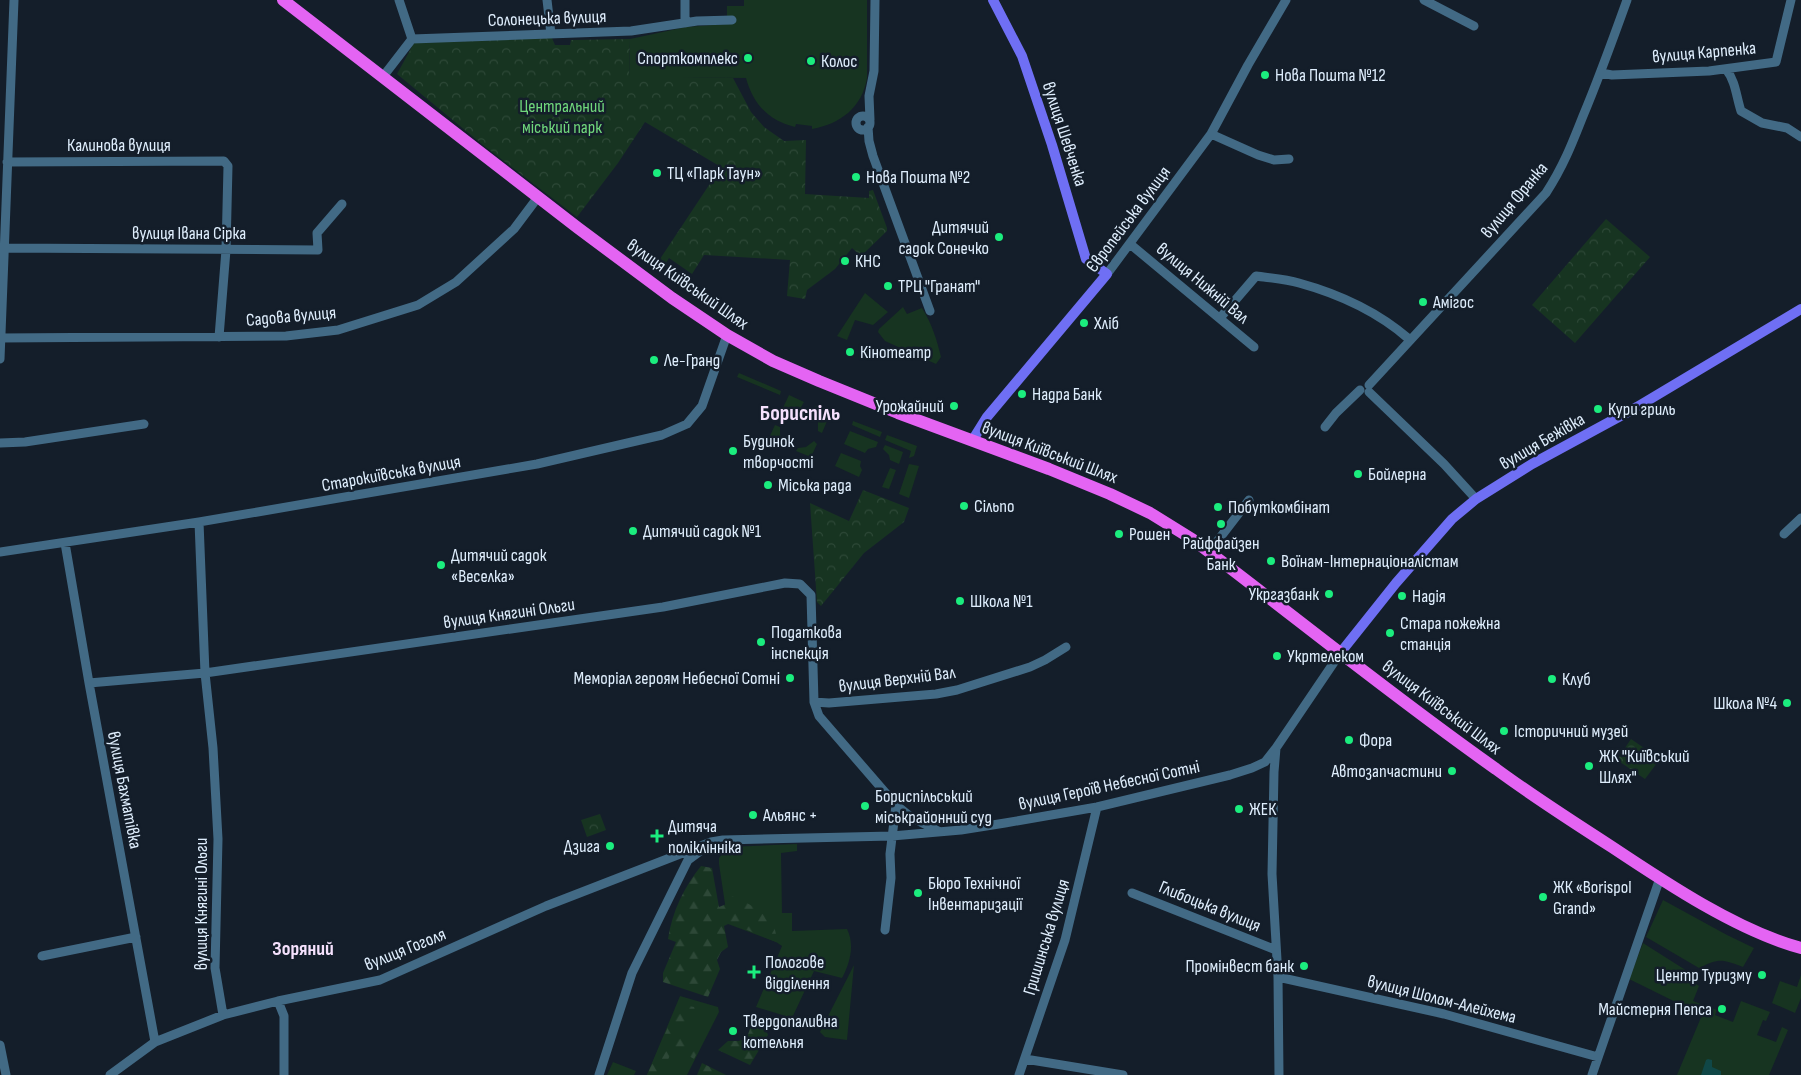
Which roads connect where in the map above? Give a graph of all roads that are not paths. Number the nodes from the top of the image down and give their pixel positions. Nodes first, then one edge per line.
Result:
1 (14, 0) edge
2 (283, 0) edge
3 (400, 0) edge
4 (547, 0) edge
5 (685, 0) edge
6 (875, 0) edge
7 (993, 0) edge
8 (1286, 0) edge
9 (1424, 0) edge
10 (1628, 0) edge
11 (1791, 0) edge
12 (732, 20) dead end
13 (685, 23) junction
14 (1474, 26) dead end
15 (551, 34) junction
16 (412, 39) junction
17 (1726, 69) junction
18 (1601, 73) junction
19 (380, 75) junction
20 (869, 96) junction
21 (867, 126) junction
22 (1211, 134) junction
23 (1801, 138) edge
24 (1289, 159) dead end
25 (7, 162) junction
26 (538, 197) junction
27 (342, 204) dead end
28 (1130, 244) junction
29 (4, 248) junction
30 (226, 250) junction
31 (1107, 274) junction
32 (1801, 309) edge
33 (930, 311) dead end
34 (1220, 318) junction
35 (727, 335) junction
36 (219, 337) junction
37 (0, 338) edge
38 (1409, 339) junction
39 (1254, 347) dead end
40 (0, 359) edge
41 (1366, 389) junction
42 (144, 424) dead end
43 (1325, 427) dead end
44 (972, 441) junction
45 (0, 443) edge
46 (1476, 499) junction
47 (1248, 500) dead end
48 (1801, 518) edge
49 (199, 522) junction
50 (1784, 534) dead end
51 (65, 543) junction
52 (0, 552) edge
53 (1209, 552) junction
54 (1066, 647) dead end
55 (1340, 652) junction
56 (205, 673) junction
57 (89, 683) junction
58 (814, 702) junction
59 (1276, 748) junction
60 (896, 805) junction
61 (1097, 807) junction
62 (938, 832) junction
63 (892, 836) junction
64 (711, 842) junction
65 (1660, 878) junction
66 (1132, 893) dead end
67 (885, 930) dead end
68 (136, 937) junction
69 (1801, 948) edge
70 (1276, 950) junction
71 (42, 956) dead end
72 (1278, 977) junction
73 (278, 1001) junction
74 (223, 1015) junction
75 (156, 1042) junction
76 (0, 1045) edge
77 (1598, 1057) junction
78 (1025, 1059) junction
79 (6, 1075) edge
80 (110, 1075) edge
81 (284, 1075) edge
82 (599, 1075) edge
83 (1019, 1075) edge
84 (1123, 1075) edge
85 (1279, 1075) edge
86 (1592, 1075) edge

1 - 25 street
2 - 19 highway, вулиця Київський Шлях
3 - 16 street
4 - 15 street
5 - 13 street
6 - 20 street
7 - 31 main road, вулиця Шевченка
8 - 22 street, Європейська вулиця
9 - 14 street
10 - 18 street, вулиця Франка
11 - 17 street, вулиця Карпенка
12 - 13 street, Солонецька вулиця
13 - 15 street, Солонецька вулиця
15 - 16 street, Солонецька вулиця
16 - 19 street
17 - 18 street, вулиця Карпенка
17 - 23 street
18 - 38 street, вулиця Франка
19 - 26 highway, вулиця Київський Шлях
20 - 21 street
20 - 21 street
21 - 33 street
22 - 24 street
22 - 28 street, Європейська вулиця
25 - 29 street
25 - 30 street, Калинова вулиця
26 - 35 highway, вулиця Київський Шлях
26 - 36 street, Садова вулиця
27 - 30 street, вулиця Івана Сірка
28 - 31 street, Європейська вулиця
28 - 34 street, вулиця Нижній Вал
29 - 30 street, вулиця Івана Сірка
29 - 37 street
30 - 36 street
31 - 44 main road, Європейська вулиця
32 - 46 main road, вулиця Бежівка
34 - 38 street
34 - 39 street, вулиця Нижній Вал
35 - 44 highway, вулиця Київський Шлях
35 - 49 street, Старокиївська вулиця
36 - 37 street, Садова вулиця
37 - 40 street
38 - 41 street, вулиця Франка
41 - 43 street, вулиця Франка
41 - 46 street
42 - 45 street
44 - 53 highway, вулиця Київський Шлях
46 - 55 main road, вулиця Бежівка
47 - 53 street
48 - 50 street
49 - 51 street, Старокиївська вулиця
49 - 56 street, вулиця Княгині Ольги
51 - 52 street, Старокиївська вулиця
51 - 57 street, вулиця Бахматівка
53 - 55 highway, вулиця Київський Шлях
54 - 58 street, вулиця Верхній Вал
55 - 59 street, Глибоцька вулиця
55 - 65 highway, вулиця Київський Шлях
56 - 57 street
56 - 58 street, вулиця Княгині Ольги
56 - 74 street, вулиця Княгині Ольги
57 - 68 street, вулиця Бахматівка
58 - 60 street
59 - 61 street, вулиця Героїв Небесної Сотні
59 - 70 street, Глибоцька вулиця
60 - 62 street
60 - 63 street
61 - 62 street, вулиця Героїв Небесної Сотні
61 - 78 street, Гришинська вулиця
62 - 63 street, вулиця Героїв Небесної Сотні
63 - 64 street, вулиця Героїв Небесної Сотні
63 - 67 street
64 - 73 street, вулиця Гоголя
64 - 82 street
65 - 69 highway, вулиця Київський Шлях
65 - 77 street
66 - 70 street, Глибоцька вулиця
68 - 71 street
68 - 75 street, вулиця Бахматівка
70 - 72 street, Глибоцька вулиця
72 - 77 street, вулиця Шолом-Алейхема
72 - 85 street, Глибоцька вулиця
73 - 74 street, вулиця Гоголя
73 - 81 street
74 - 75 street, вулиця Гоголя
75 - 80 street, вулиця Гоголя
76 - 79 street
77 - 86 street
78 - 83 street, Гришинська вулиця
78 - 84 street

